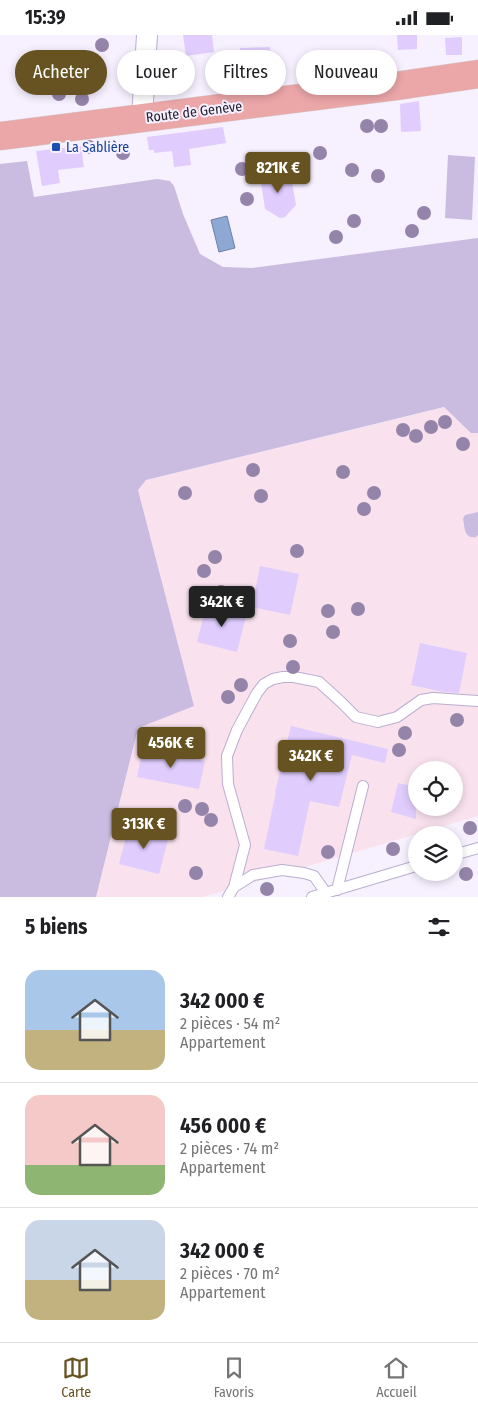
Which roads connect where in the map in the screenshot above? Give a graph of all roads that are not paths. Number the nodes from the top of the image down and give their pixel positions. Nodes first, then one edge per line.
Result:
1 (147, 35) edge
2 (478, 74) edge
3 (142, 118) junction
4 (0, 136) edge
5 (478, 701) edge
6 (363, 786) dead end
7 (478, 848) edge
8 (463, 852) edge
9 (408, 868) edge
10 (234, 887) junction
11 (337, 889) junction
12 (326, 893) junction
13 (228, 897) edge
14 (312, 897) edge

1 - 3 street
2 - 3 main road, Route de Genève
3 - 4 main road, Route de Genève
5 - 10 lane
6 - 11 lane
7 - 8 lane
9 - 11 lane
10 - 12 lane
10 - 13 lane
11 - 12 lane
12 - 14 lane

